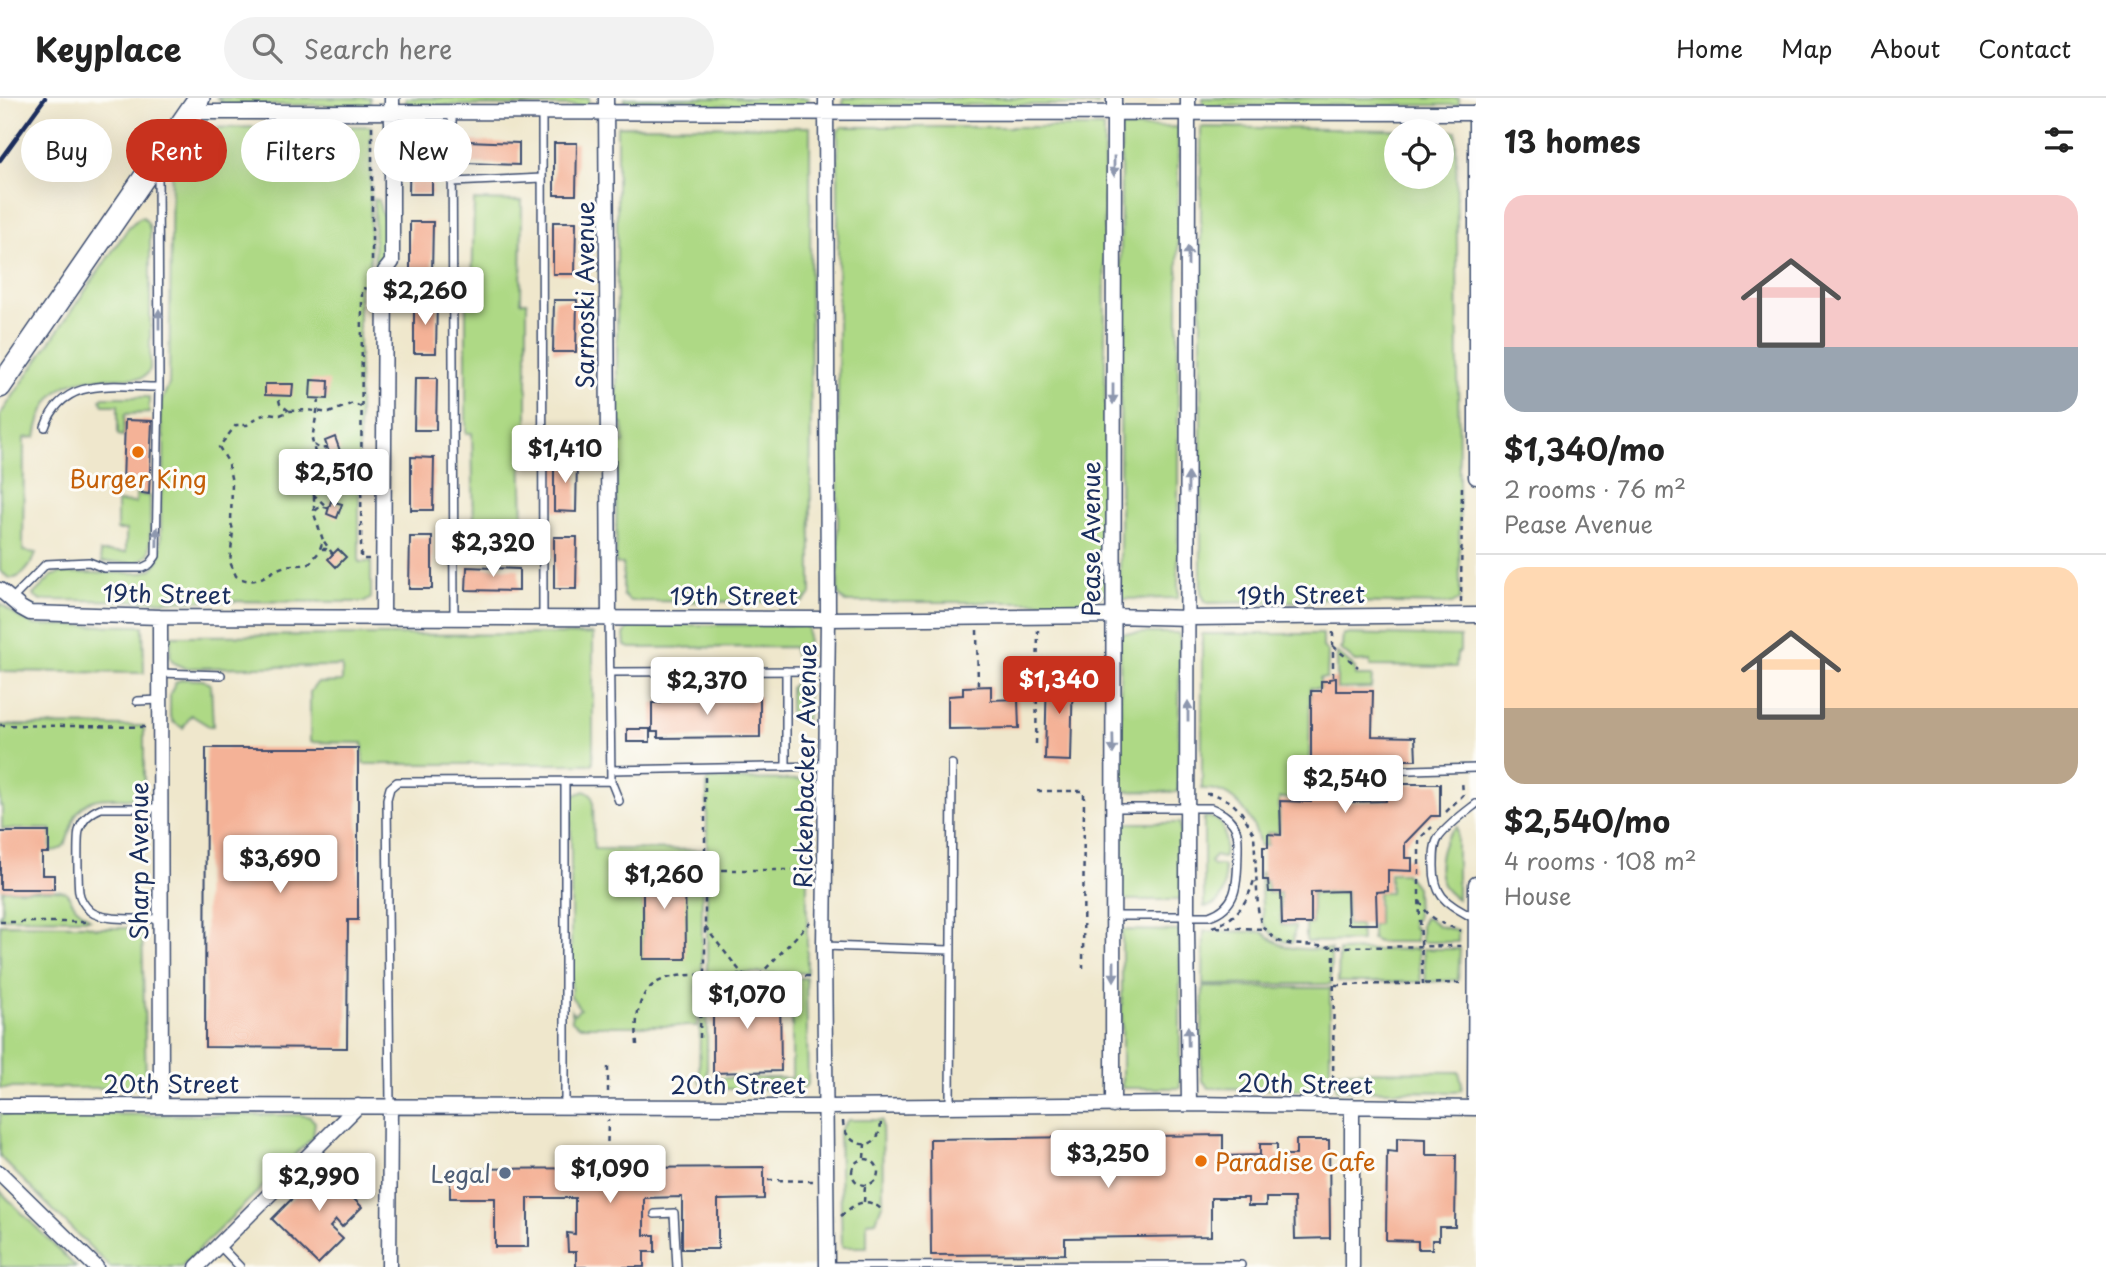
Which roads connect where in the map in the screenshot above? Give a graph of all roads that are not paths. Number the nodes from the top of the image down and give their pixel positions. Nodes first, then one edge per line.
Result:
1 (606, 98) edge
2 (1188, 98) edge
3 (194, 105) edge
4 (392, 105) edge
5 (826, 106) edge
6 (1114, 106) edge
7 (453, 113) junction
8 (542, 113) junction
9 (606, 113) junction
10 (1188, 113) junction
11 (1476, 115) edge
12 (453, 119) edge
13 (542, 178) junction
14 (472, 181) edge
15 (141, 182) edge
16 (158, 182) edge
17 (453, 182) edge
18 (0, 387) edge
19 (159, 387) junction
20 (45, 427) dead end
21 (542, 433) junction
22 (608, 433) junction
23 (1476, 477) edge
24 (543, 548) junction
25 (454, 552) junction
26 (5, 595) edge
27 (1476, 615) edge
28 (1112, 616) junction
29 (160, 617) junction
30 (383, 617) junction
31 (454, 617) junction
32 (543, 617) junction
33 (609, 617) junction
34 (1189, 618) junction
35 (828, 619) junction
36 (786, 671) junction
37 (828, 671) junction
38 (610, 672) junction
39 (160, 673) junction
40 (221, 675) dead end
41 (160, 700) junction
42 (137, 701) dead end
43 (951, 764) dead end
44 (826, 766) junction
45 (786, 767) junction
46 (1476, 768) edge
47 (611, 770) junction
48 (1380, 771) dead end
49 (565, 781) junction
50 (611, 781) junction
51 (619, 801) dead end
52 (1476, 804) edge
53 (160, 808) junction
54 (1114, 808) junction
55 (1188, 808) junction
56 (1476, 884) edge
57 (1188, 915) junction
58 (1114, 916) junction
59 (160, 919) junction
60 (1475, 919) edge
61 (824, 946) junction
62 (950, 950) junction
63 (1189, 1104) junction
64 (161, 1105) junction
65 (565, 1105) junction
66 (950, 1105) junction
67 (0, 1106) edge
68 (358, 1106) junction
69 (390, 1106) junction
70 (1113, 1106) junction
71 (1352, 1106) junction
72 (826, 1107) junction
73 (1475, 1108) edge
74 (0, 1173) edge
75 (655, 1214) dead end
76 (219, 1245) junction
77 (1241, 1265) dead end
78 (827, 1266) edge
79 (879, 1266) edge
80 (1049, 1266) edge
81 (96, 1267) edge
82 (197, 1267) edge
83 (240, 1267) edge
84 (389, 1267) edge
85 (677, 1267) edge
86 (1352, 1267) edge

1 - 9 street, Sarnoski Avenue
2 - 10 street
3 - 4 street
4 - 7 street
4 - 30 street
5 - 6 street
5 - 9 street
5 - 35 street, Rickenbacker Avenue
6 - 10 street
6 -> 28 street, Pease Avenue
7 - 8 street
7 - 12 lane
8 - 9 street
8 - 13 lane
9 - 22 street, Sarnoski Avenue
10 - 11 street
34 -> 10 street
11 - 23 street
13 - 14 lane
13 - 21 lane
15 - 18 main road
19 -> 16 lane
17 - 25 lane
19 - 20 lane
26 -> 19 lane
21 - 22 lane
21 - 24 lane
22 - 33 street, Sarnoski Avenue
24 - 25 lane
24 - 32 lane
25 - 31 lane
26 - 29 street, 19th Street
27 - 34 street, 19th Street
28 - 34 street, 19th Street
28 - 35 street, 19th Street
28 -> 54 street, Pease Avenue
29 - 30 street, 19th Street
29 - 39 street, Sharp Avenue
30 - 31 street, 19th Street
31 - 32 street, 19th Street
32 - 33 street, 19th Street
33 - 35 street, 19th Street
33 - 38 lane
55 -> 34 street
35 - 37 street, Rickenbacker Avenue
36 - 37 lane
36 - 38 lane
36 - 45 lane
37 - 44 street, Rickenbacker Avenue
38 - 47 lane
39 - 40 lane
39 - 41 street, Sharp Avenue
41 - 42 lane
41 - 53 street, Sharp Avenue
43 - 62 lane
44 - 45 lane
44 - 61 street, Rickenbacker Avenue
45 - 47 lane
46 - 48 lane
47 - 50 lane
49 - 50 lane
49 - 65 lane
49 - 69 lane
50 - 51 lane
52 - 60 lane
53 - 59 street, Sharp Avenue
53 - 59 lane
54 - 55 lane
54 - 58 street, Pease Avenue
55 - 57 street
55 - 57 lane
56 - 60 street
57 - 58 lane
63 -> 57 street
58 -> 70 street, Pease Avenue
59 - 64 street, Sharp Avenue
60 - 73 street
61 - 62 lane
61 - 72 street, Rickenbacker Avenue
62 - 66 lane
63 - 70 street, 20th Street
63 - 71 street, 20th Street
64 - 67 street, 20th Street
64 - 68 street, 20th Street
65 - 69 street, 20th Street
65 - 72 street, 20th Street
66 - 70 street, 20th Street
66 - 72 street, 20th Street
68 - 69 street, 20th Street
68 - 76 street
69 - 84 street
71 - 73 street, 20th Street
71 - 86 street
72 - 78 street, Rickenbacker Avenue
74 - 81 street
75 - 85 lane
76 - 82 street
76 - 83 lane
77 - 80 lane
78 - 79 lane
79 - 80 lane

